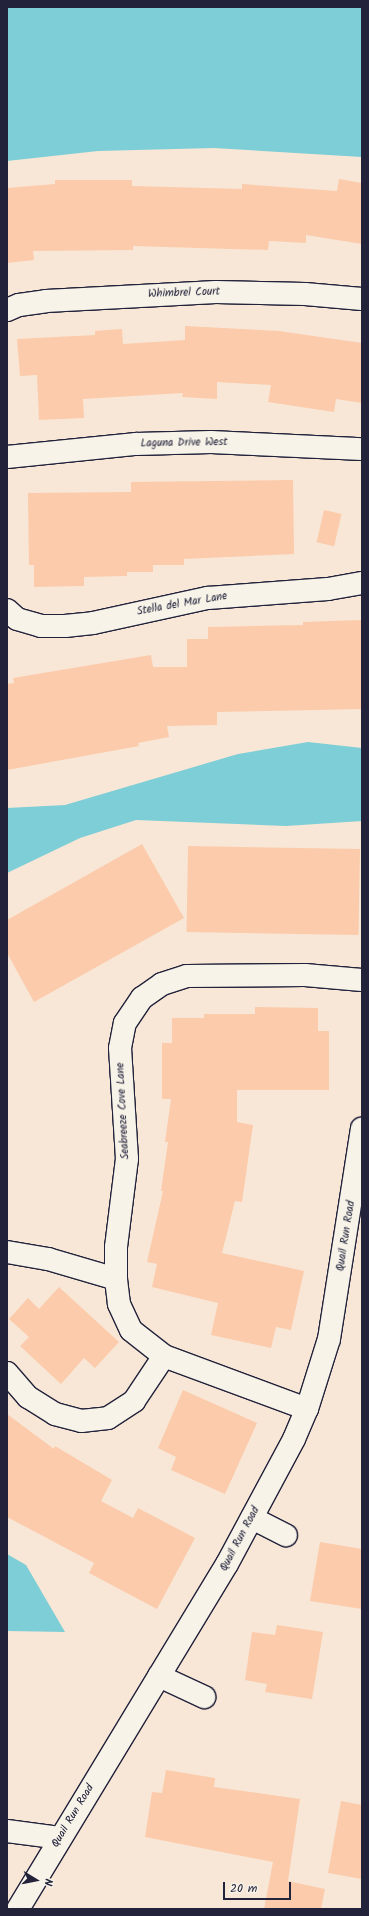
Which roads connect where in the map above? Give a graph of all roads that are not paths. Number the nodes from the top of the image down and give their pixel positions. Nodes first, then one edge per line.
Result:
1 (362, 299) edge
2 (7, 310) edge
3 (362, 448) edge
4 (7, 457) edge
5 (362, 583) edge
6 (7, 610) edge
7 (362, 980) edge
8 (362, 1129) edge
9 (362, 1132) edge
10 (7, 1252) edge
11 (116, 1279) junction
12 (164, 1356) junction
13 (7, 1373) edge
14 (306, 1409) junction
15 (252, 1518) junction
16 (286, 1535) dead end
17 (159, 1676) junction
18 (204, 1697) dead end
19 (7, 1831) edge
20 (60, 1838) junction
21 (18, 1909) edge

1 - 2 street, Whimbrel Court
3 - 4 street, Laguna Drive West
5 - 6 street, Stella del Mar Lane
7 - 11 street, Seabreeze Cove Lane
8 - 9 street, Quail Run Road
9 - 14 street, Quail Run Road
10 - 11 street
11 - 12 street, Seabreeze Cove Lane
12 - 13 street
12 - 14 street, Seabreeze Cove Lane
14 - 15 street, Quail Run Road
15 - 16 street
15 - 17 street, Quail Run Road
17 - 18 street
17 - 20 street, Quail Run Road
19 - 20 street
20 - 21 street, Quail Run Road

